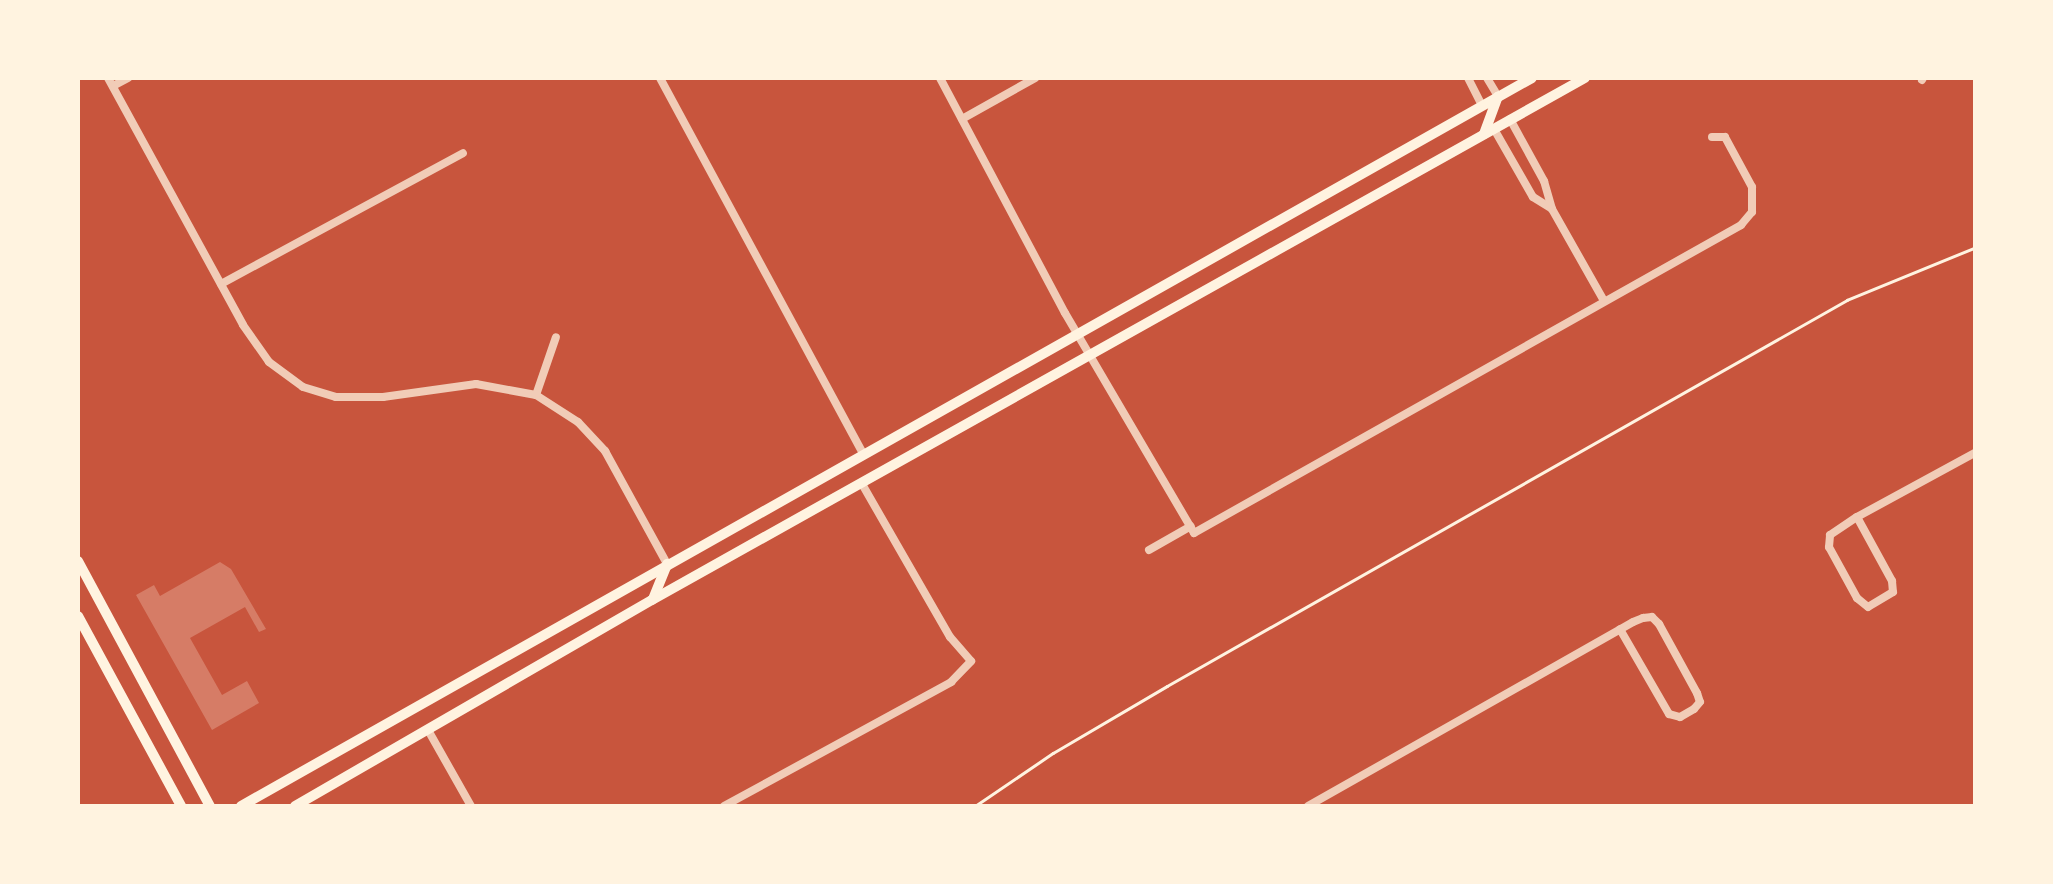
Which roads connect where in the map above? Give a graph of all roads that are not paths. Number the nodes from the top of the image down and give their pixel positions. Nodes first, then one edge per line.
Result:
1 (128, 78) edge
2 (660, 78) edge
3 (940, 78) edge
4 (1036, 78) edge
5 (1468, 78) edge
6 (1487, 78) edge
7 (1532, 78) edge
8 (1585, 78) edge
9 (110, 82) edge
10 (1498, 96) junction
11 (1482, 105) junction
12 (962, 119) junction
13 (1510, 120) junction
14 (1489, 132) junction
15 (1712, 137) dead end
16 (462, 153) dead end
17 (1552, 208) junction
18 (221, 284) junction
19 (1604, 301) junction
20 (1078, 334) junction
21 (556, 337) dead end
22 (1090, 356) junction
23 (536, 395) junction
24 (1976, 452) edge
25 (864, 453) junction
26 (862, 484) junction
27 (1857, 518) junction
28 (1192, 530) junction
29 (1149, 550) dead end
30 (78, 561) edge
31 (667, 564) junction
32 (652, 600) junction
33 (78, 616) edge
34 (1620, 629) junction
35 (428, 730) junction
36 (181, 806) edge
37 (210, 806) edge
38 (241, 806) edge
39 (295, 806) edge
40 (471, 806) edge
41 (724, 806) edge
42 (1308, 806) edge

1 - 9 street
2 - 25 street
3 - 12 street
4 - 12 street
5 - 11 street
6 - 10 street
7 - 10 main road
8 - 13 main road
9 - 18 street
10 - 11 main road
10 - 14 main road
11 - 20 main road
12 - 20 street
13 - 14 main road
13 - 17 street
14 - 17 street
14 - 22 main road
15 - 19 street
16 - 18 street
17 - 19 street
18 - 23 street
19 - 28 street
20 - 22 street
20 - 25 main road
21 - 23 street
22 - 26 main road
22 - 28 street
23 - 31 street
24 - 27 street
25 - 31 main road
26 - 32 main road
26 - 41 street
27 - 27 street
28 - 29 street
30 - 37 main road
31 - 32 main road
31 - 38 main road
32 - 35 main road
33 - 36 main road
34 - 34 street
34 - 42 street
35 - 39 main road
35 - 40 street

